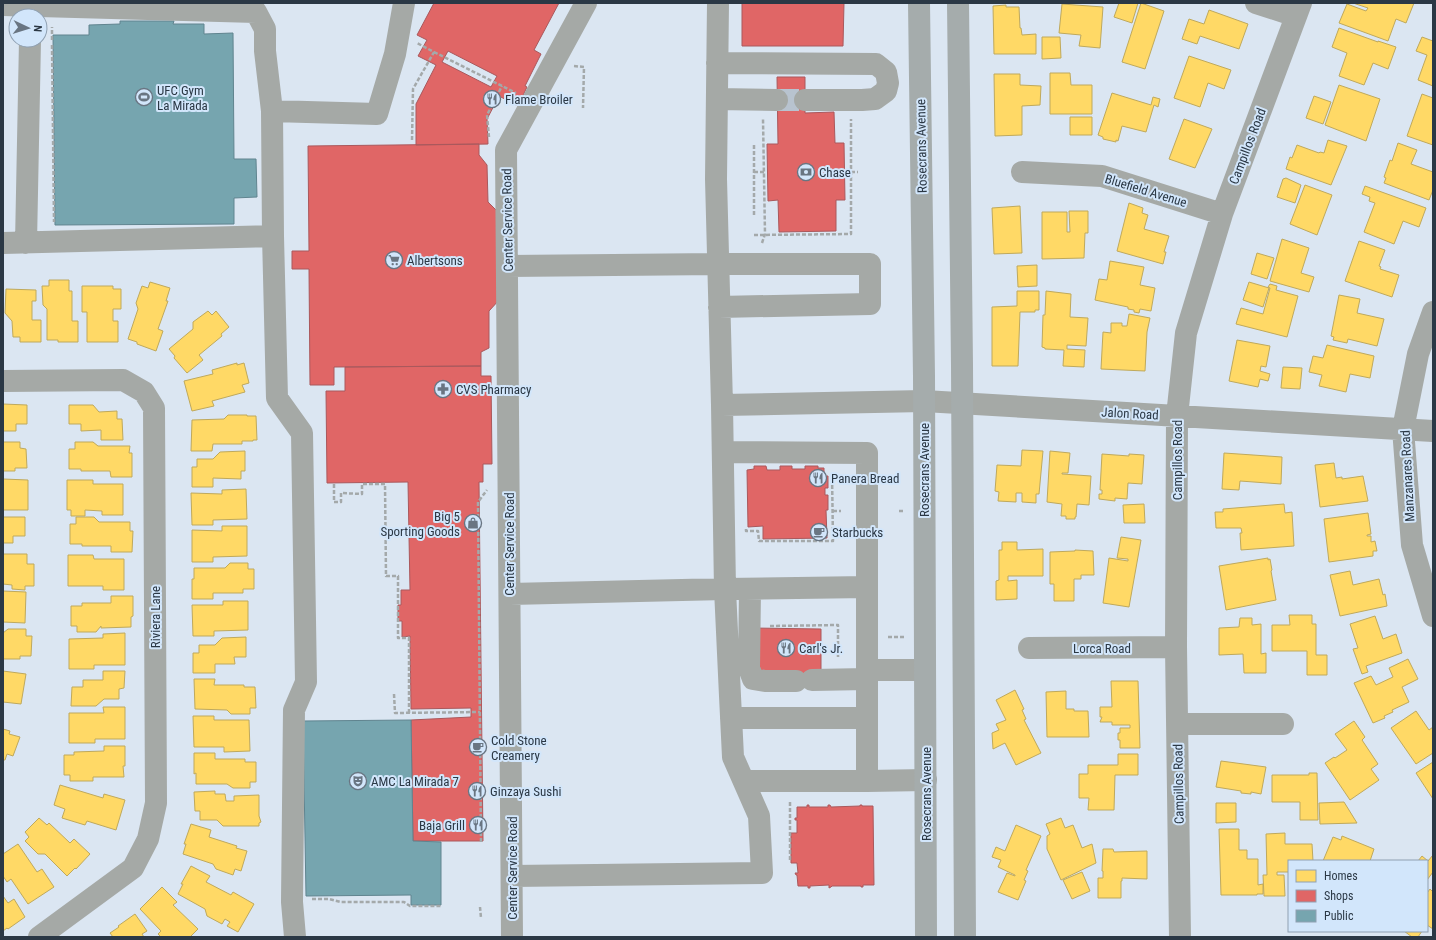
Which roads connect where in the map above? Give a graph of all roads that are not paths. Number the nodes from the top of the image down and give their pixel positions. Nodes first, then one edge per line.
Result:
1 (404, 3) edge
2 (586, 3) edge
3 (718, 3) edge
4 (919, 3) edge
5 (958, 3) edge
6 (1256, 3) edge
7 (3, 5) edge
8 (24, 8) edge
9 (255, 8) edge
10 (48, 9) edge
11 (1298, 10) edge
12 (30, 48) edge
13 (717, 63) junction
14 (717, 99) junction
15 (805, 100) tunnel mouth
16 (770, 107) tunnel mouth
17 (272, 111) junction
18 (1022, 172) dead end
19 (1222, 214) junction
20 (273, 236) junction
21 (3, 243) edge
22 (26, 243) junction
23 (718, 264) junction
24 (507, 266) junction
25 (719, 307) junction
26 (1433, 312) edge
27 (3, 381) edge
28 (924, 401) junction
29 (722, 404) junction
30 (963, 404) junction
31 (1177, 416) junction
32 (1403, 429) junction
33 (1433, 431) edge
34 (723, 452) junction
35 (867, 587) junction
36 (725, 589) junction
37 (750, 589) junction
38 (510, 594) junction
39 (1433, 616) edge
40 (1176, 647) junction
41 (1029, 648) dead end
42 (925, 670) junction
43 (867, 674) junction
44 (731, 718) junction
45 (867, 718) junction
46 (1177, 724) junction
47 (1283, 724) dead end
48 (926, 780) junction
49 (744, 781) junction
50 (867, 781) junction
51 (512, 876) junction
52 (39, 937) edge
53 (295, 937) edge
54 (512, 937) edge
55 (926, 937) edge
56 (965, 937) edge
57 (1180, 937) edge

1 - 17 street
2 - 24 street, Center Service Road
3 - 13 street
4 - 28 main road, Rosecrans Avenue
5 - 30 main road
6 - 11 street
7 - 8 street
9 - 10 street
9 - 17 street
11 - 19 street, Campillos Road
12 - 22 street
13 - 14 street
13 - 15 street
14 - 16 street
14 - 23 street
17 - 20 street
18 - 19 street, Bluefield Avenue
19 - 31 street, Campillos Road
20 - 22 street
20 - 53 street
21 - 22 street
23 - 24 street
23 - 25 street
23 - 25 street
24 - 38 street, Center Service Road
25 - 29 street
26 - 32 street, Manzanares Road
27 - 52 street, Riviera Lane
28 - 29 street, Jalon Road
28 - 30 street, Jalon Road
28 - 42 main road, Rosecrans Avenue
29 - 34 street
30 - 31 street, Jalon Road
30 - 56 main road
31 - 32 street, Jalon Road
31 - 40 street, Campillos Road
32 - 33 street, Jalon Road
32 - 39 street, Manzanares Road
34 - 35 street
34 - 36 street
35 - 37 street
35 - 43 street
36 - 37 street
36 - 38 street
36 - 44 street
37 - 43 street
38 - 51 street, Center Service Road
40 - 41 street, Lorca Road
40 - 46 street, Campillos Road
42 - 43 street
42 - 48 main road, Rosecrans Avenue
43 - 45 street
44 - 45 street
44 - 49 street
45 - 50 street
46 - 47 street
46 - 57 street, Campillos Road
48 - 50 street
48 - 55 main road, Rosecrans Avenue
49 - 50 street
49 - 51 street
51 - 54 street, Center Service Road

